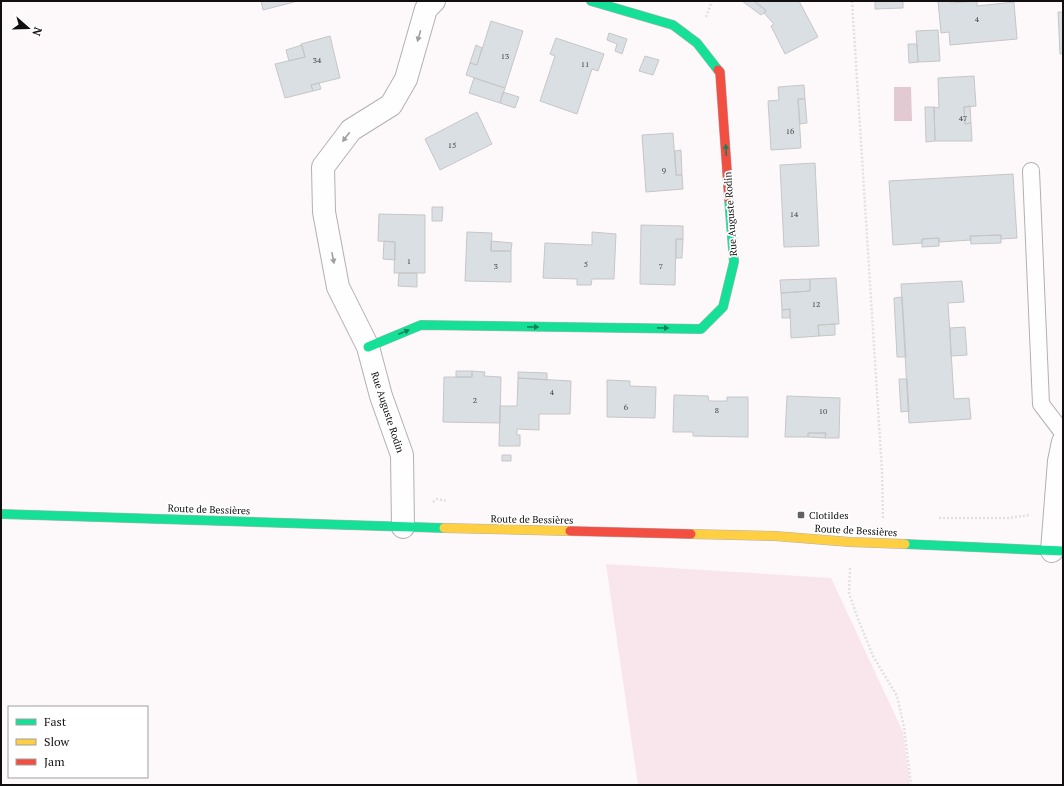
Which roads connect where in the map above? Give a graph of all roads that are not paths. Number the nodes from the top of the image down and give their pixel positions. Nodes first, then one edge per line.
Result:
1 (434, 1) edge
2 (591, 1) edge
3 (1031, 171) dead end
4 (368, 347) junction
5 (1063, 433) edge
6 (1063, 442) edge
7 (1, 514) edge
8 (403, 527) junction
9 (1058, 551) edge

1 -> 4 street, Rue Auguste Rodin
4 -> 2 main road, Rue Auguste Rodin
3 - 5 lane
4 - 8 street, Rue Auguste Rodin
6 - 9 street
7 - 8 main road, Route de Bessières
8 - 9 main road, Route de Bessières

